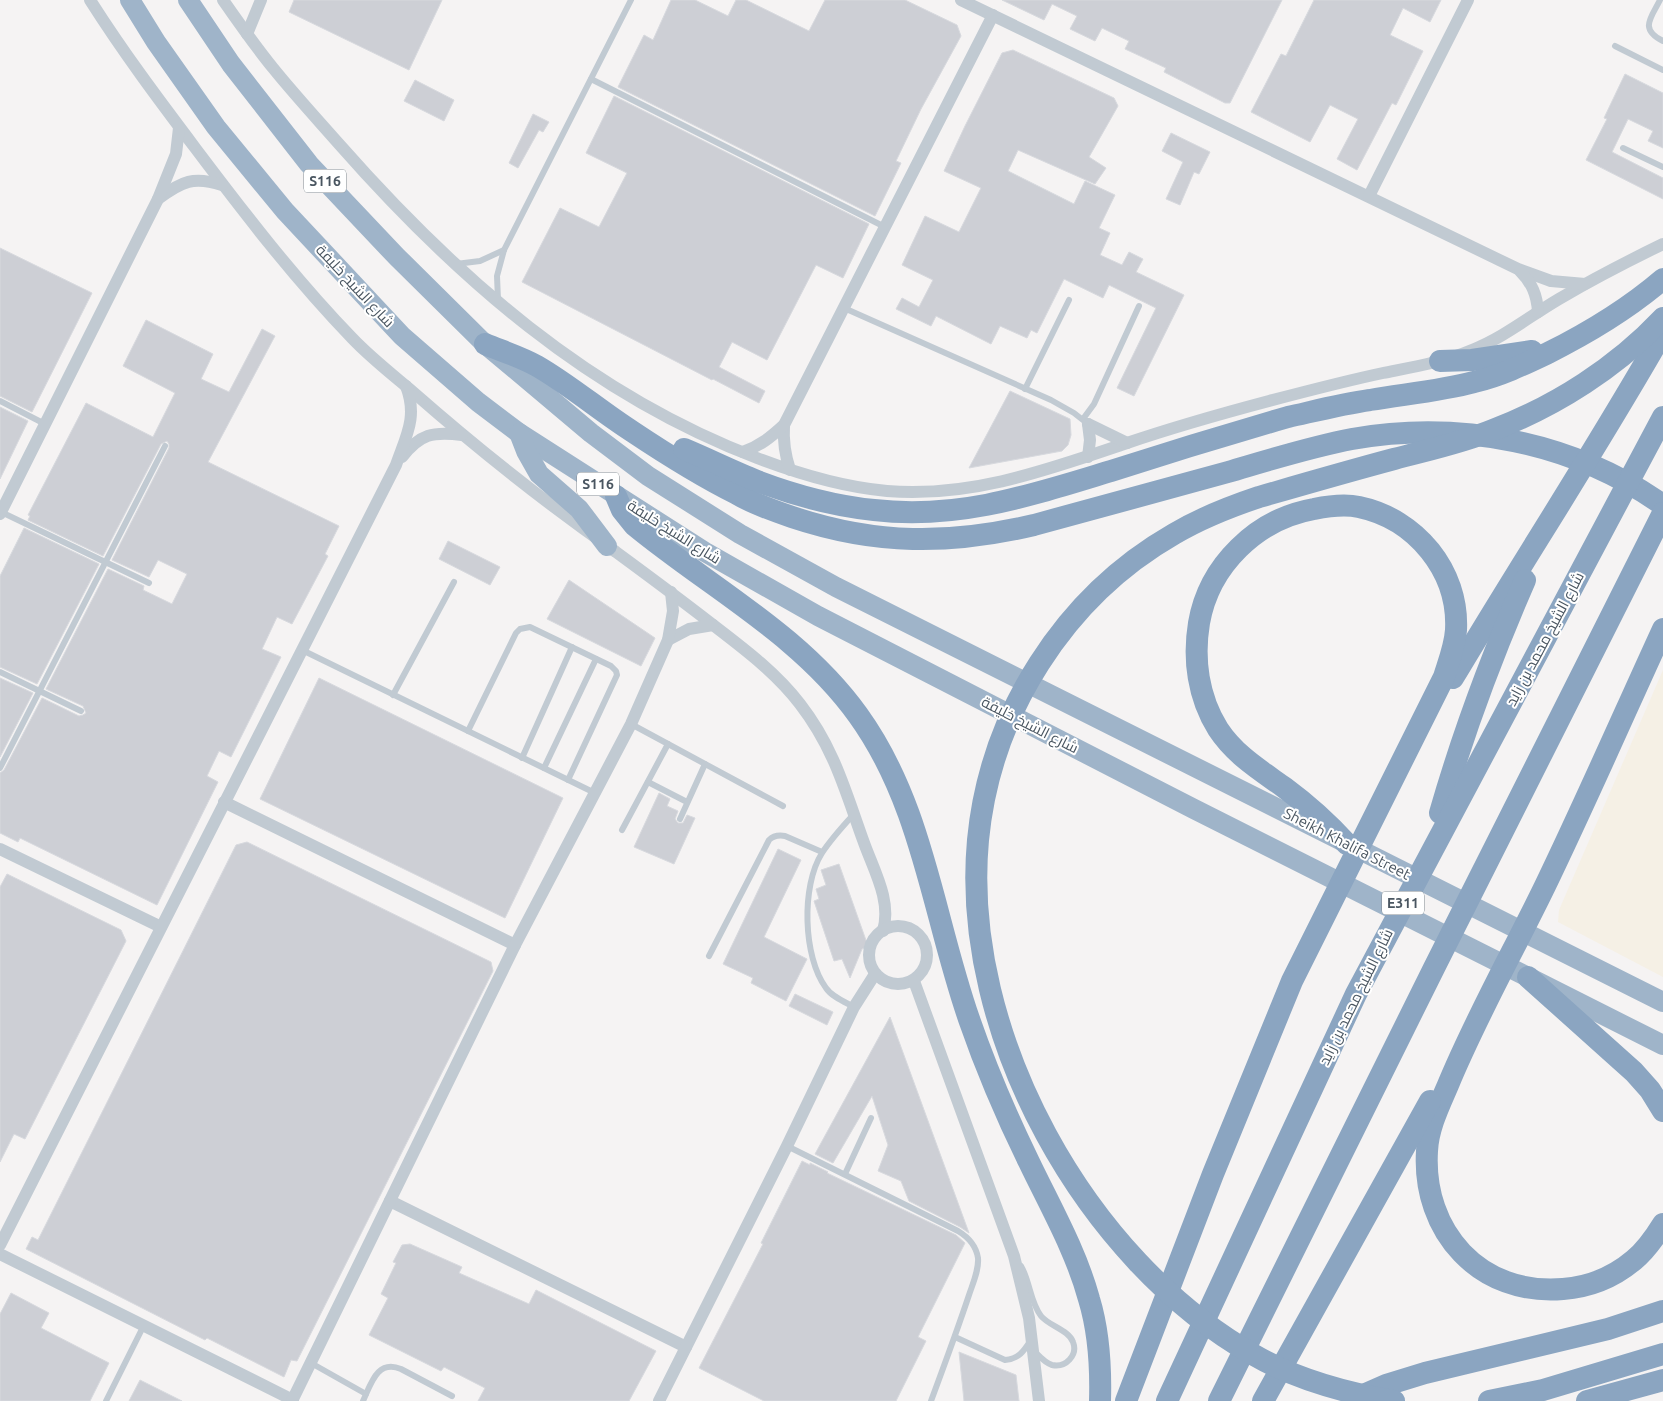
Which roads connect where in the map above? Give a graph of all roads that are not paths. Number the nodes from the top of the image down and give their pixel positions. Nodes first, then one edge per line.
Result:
1 (90, 0) edge
2 (130, 0) edge
3 (188, 0) edge
4 (223, 0) edge
5 (262, 0) edge
6 (631, 0) edge
7 (961, 0) edge
8 (1468, 0) edge
9 (1660, 0) edge
10 (992, 16) junction
11 (247, 34) junction
12 (1663, 41) edge
13 (1615, 46) dead end
14 (1663, 70) edge
15 (591, 79) junction
16 (180, 128) junction
17 (1623, 148) dead end
18 (1663, 167) edge
19 (222, 185) junction
20 (1369, 196) junction
21 (158, 199) junction
22 (885, 227) junction
23 (1663, 244) edge
24 (504, 250) junction
25 (453, 264) junction
26 (1518, 270) junction
27 (1663, 279) edge
28 (1585, 284) junction
29 (1069, 300) dead end
30 (499, 303) junction
31 (1139, 306) dead end
32 (844, 308) junction
33 (1538, 312) junction
34 (1663, 318) edge
35 (1663, 332) edge
36 (484, 344) junction
37 (1567, 344) junction
38 (1440, 361) junction
39 (406, 386) junction
40 (1025, 389) junction
41 (0, 402) edge
42 (1663, 417) edge
43 (1086, 421) junction
44 (45, 424) junction
45 (784, 425) junction
46 (519, 433) junction
47 (633, 433) junction
48 (462, 435) junction
49 (1126, 443) junction
50 (165, 446) dead end
51 (743, 452) junction
52 (1088, 456) junction
53 (396, 465) junction
54 (790, 470) junction
55 (616, 496) junction
56 (1560, 504) junction
57 (1663, 505) edge
58 (0, 513) edge
59 (1663, 513) edge
60 (607, 546) junction
61 (106, 562) junction
62 (454, 582) dead end
63 (149, 583) dead end
64 (671, 592) junction
65 (713, 625) junction
66 (1663, 629) edge
67 (668, 640) junction
68 (572, 647) junction
69 (302, 650) junction
70 (596, 659) junction
71 (0, 672) edge
72 (40, 691) junction
73 (393, 694) junction
74 (81, 711) dead end
75 (631, 724) junction
76 (468, 731) junction
77 (668, 744) junction
78 (522, 758) junction
79 (705, 764) junction
80 (0, 768) edge
81 (544, 768) junction
82 (568, 780) junction
83 (648, 782) junction
84 (1389, 787) junction
85 (595, 793) junction
86 (224, 802) junction
87 (687, 802) junction
88 (783, 806) dead end
89 (854, 814) junction
90 (680, 819) dead end
91 (622, 830) dead end
92 (1347, 844) junction
93 (0, 849) edge
94 (822, 852) junction
95 (1428, 856) junction
96 (161, 927) junction
97 (883, 931) junction
98 (515, 945) junction
99 (709, 956) dead end
100 (875, 974) junction
101 (1528, 977) joint
102 (914, 981) junction
103 (1663, 1002) edge
104 (854, 1007) junction
105 (1596, 1023) junction
106 (1663, 1045) edge
107 (1463, 1049) junction
108 (1663, 1111) edge
109 (871, 1118) dead end
110 (787, 1146) junction
111 (845, 1174) junction
112 (390, 1201) junction
113 (1663, 1224) edge
114 (0, 1246) edge
115 (0, 1254) edge
116 (1014, 1256) junction
117 (1663, 1310) edge
118 (144, 1326) junction
119 (955, 1337) junction
120 (1032, 1345) junction
121 (686, 1347) junction
122 (1663, 1354) edge
123 (311, 1363) junction
124 (1663, 1380) edge
125 (452, 1396) dead end
126 (365, 1398) edge
127 (292, 1400) edge
128 (106, 1401) edge
129 (659, 1401) edge
130 (931, 1401) edge
131 (1039, 1401) edge
132 (1100, 1401) edge
133 (1126, 1401) edge
134 (1167, 1401) edge
135 (1218, 1401) edge
136 (1263, 1401) edge
137 (1349, 1401) edge
138 (1394, 1401) edge
139 (1489, 1401) edge
140 (1587, 1401) edge

1 - 16 street
2 - 46 highway, شارع الشيخ خليفة / S116
3 - 36 highway, S116
4 - 11 street
5 - 11 street
6 - 15 lane
7 - 10 street
8 - 20 street
9 - 12 lane
10 - 20 street
10 - 22 street
11 - 25 street
13 - 14 lane
15 - 22 lane
15 - 24 lane
16 - 19 street
16 - 21 street
17 - 18 lane
19 - 21 street
19 - 39 street
20 - 26 street
21 - 44 street
22 - 32 street
23 - 28 street
24 - 25 lane
24 - 30 lane
25 - 30 street
26 - 28 street
26 - 33 street
27 - 37 highway
28 - 33 street
29 - 40 lane
30 - 51 street
31 - 43 lane
32 - 40 lane
32 - 45 street
33 - 38 street
34 - 138 highway
35 - 56 highway
36 - 47 highway
36 - 92 highway, Sheikh Khalifa Street / S116
37 - 38 highway
37 - 47 highway
38 - 49 street
39 - 48 street
39 - 53 street
40 - 43 lane
41 - 44 lane
42 - 95 highway, شارع الشيخ محمد بن زايد / E311
43 - 49 street
43 - 52 street
44 - 58 street
45 - 51 street
45 - 54 street
46 - 55 highway, شارع الشيخ خليفة / S116
46 - 60 highway
47 - 57 highway
48 - 53 street
48 - 60 street
49 - 52 street
50 - 61 lane
51 - 54 street
52 - 54 street
53 - 69 street
55 - 101 highway, شارع الشيخ خليفة / S116
55 - 132 highway
56 - 84 highway
56 - 95 highway
58 - 61 lane
59 - 135 highway
60 - 64 street
61 - 63 lane
61 - 72 lane
62 - 73 lane
64 - 65 street
64 - 67 street
65 - 67 street
65 - 89 street
66 - 107 highway
67 - 75 street
68 - 70 lane
68 - 76 lane
68 - 78 lane
69 - 73 lane
69 - 86 street
70 - 81 lane
70 - 82 lane
71 - 72 lane
72 - 74 lane
72 - 80 lane
73 - 76 lane
75 - 77 lane
75 - 85 street
76 - 78 lane
77 - 79 lane
77 - 83 lane
78 - 81 lane
79 - 87 lane
79 - 88 lane
81 - 82 lane
82 - 85 lane
83 - 87 lane
83 - 91 lane
84 - 92 highway
84 - 133 highway
85 - 98 street
86 - 96 street
86 - 98 street
87 - 90 lane
89 - 94 lane
89 - 97 street
92 - 103 highway, Sheikh Khalifa Street / S116
93 - 96 street
94 - 99 lane
94 - 104 lane
95 - 134 highway, شارع الشيخ محمد بن زايد / E311
96 - 114 street
97 - 100 street
97 - 102 street
98 - 112 street
100 - 102 street
100 - 104 street
101 - 105 highway
102 - 116 street
104 - 110 street
105 - 106 highway
105 - 108 highway
107 - 113 highway
107 - 136 highway
109 - 111 lane
110 - 111 lane
110 - 121 street
111 - 119 lane
112 - 121 street
112 - 123 street
115 - 118 street
116 - 120 street
116 - 120 lane
117 - 137 highway
118 - 127 street
118 - 128 lane
119 - 120 lane
119 - 130 lane
120 - 131 street
121 - 129 street
122 - 139 highway
123 - 126 lane
123 - 127 street
124 - 140 highway
125 - 126 lane

